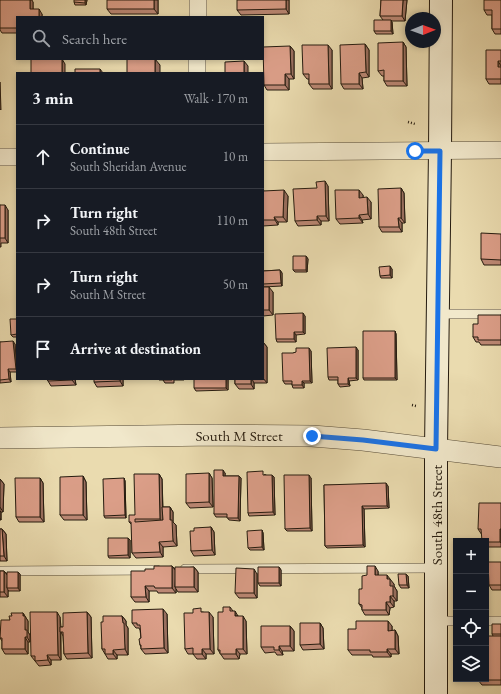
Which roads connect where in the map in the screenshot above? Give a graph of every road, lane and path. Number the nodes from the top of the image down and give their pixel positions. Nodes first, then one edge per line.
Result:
1 (198, 0) edge
2 (441, 0) edge
3 (198, 16) edge
4 (197, 60) edge
5 (197, 72) edge
6 (408, 122) dead end
7 (415, 124) dead end
8 (501, 150) edge
9 (440, 151) junction
10 (264, 152) edge
11 (0, 157) edge
12 (16, 157) edge
13 (438, 314) junction
14 (501, 314) edge
15 (412, 405) dead end
16 (416, 406) dead end
17 (0, 438) edge
18 (436, 449) junction
19 (501, 457) edge
20 (436, 568) junction
21 (0, 571) edge
22 (446, 621) edge
23 (489, 621) edge
24 (501, 621) edge
25 (436, 694) edge

1 - 3 street
2 - 9 main road, South 48th Street
4 - 5 street
6 - 7 path
8 - 9 street
9 - 10 street
9 - 13 main road, South 48th Street
11 - 12 street
13 - 14 lane
13 - 18 main road, South 48th Street
15 - 16 path
17 - 18 street, South M Street
18 - 19 street, South M Street
18 - 20 main road, South 48th Street
20 - 21 lane
20 - 22 main road, South 48th Street
22 - 25 main road, South 48th Street
23 - 24 lane

